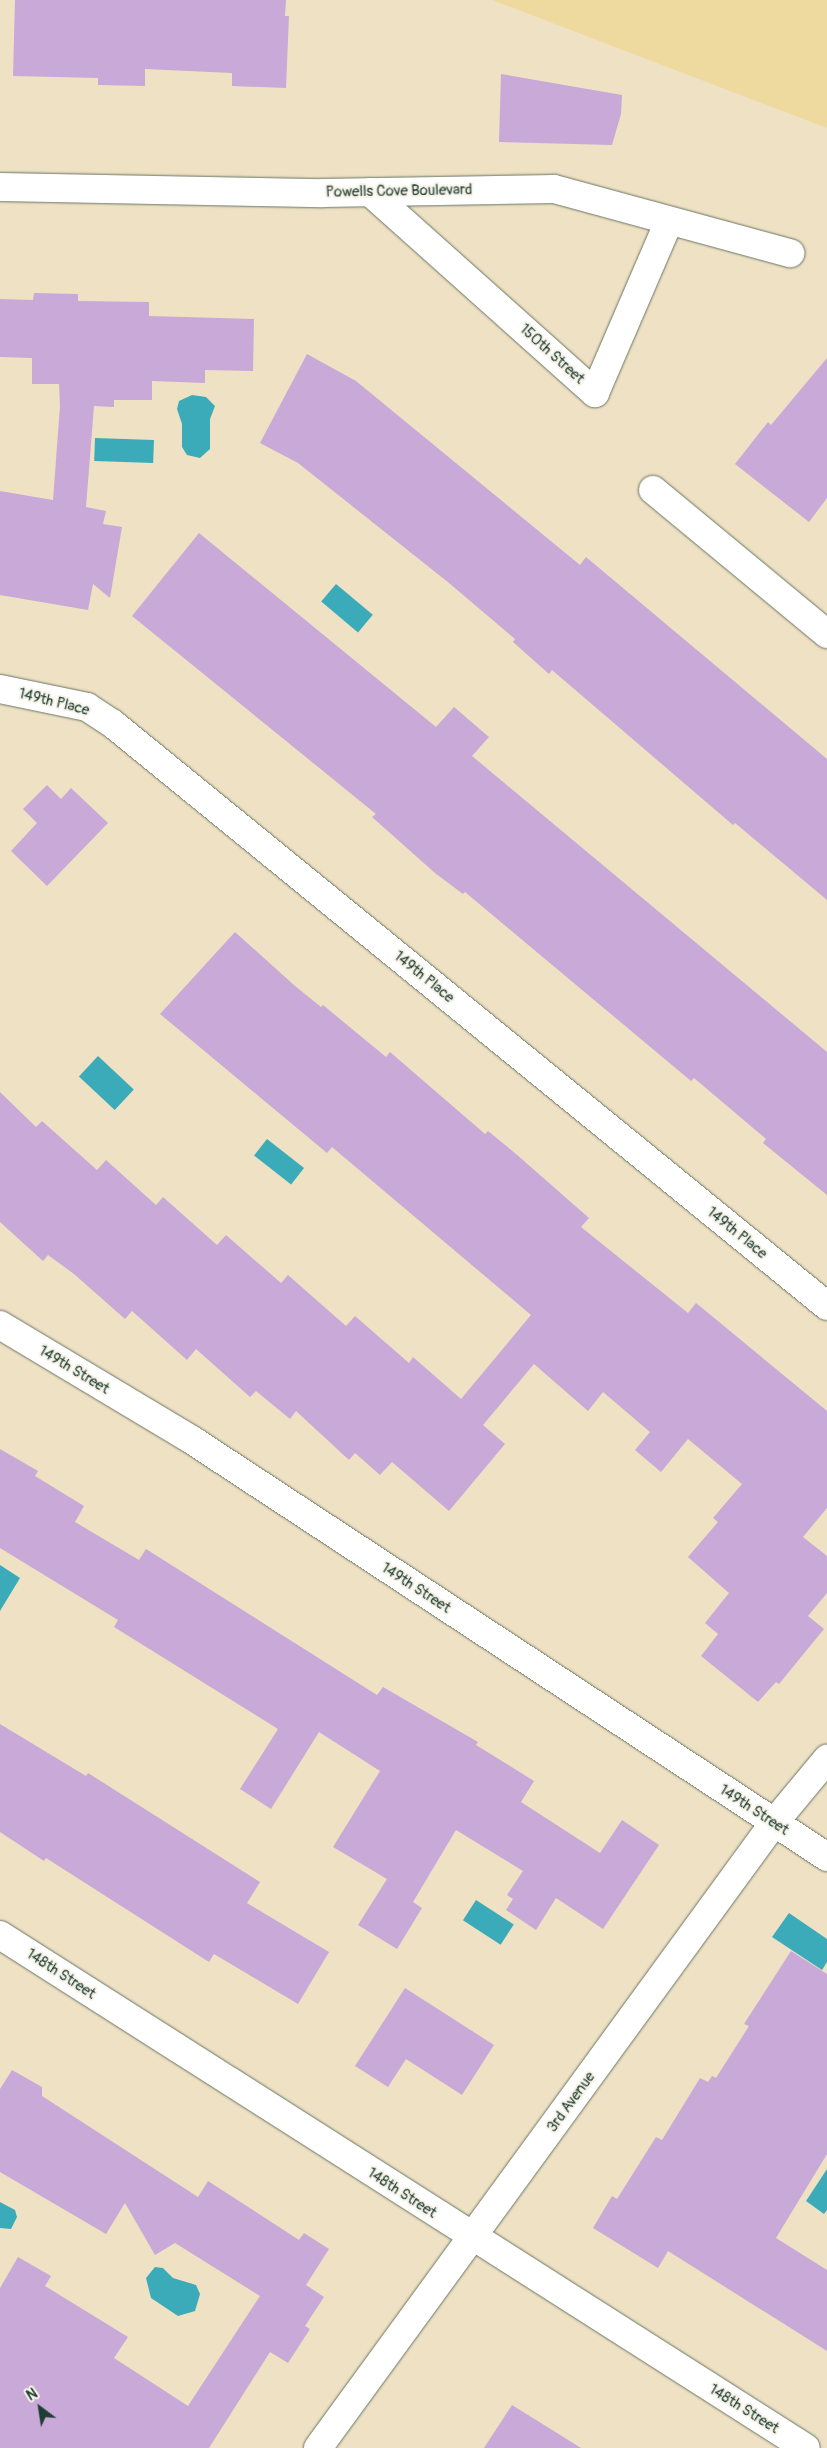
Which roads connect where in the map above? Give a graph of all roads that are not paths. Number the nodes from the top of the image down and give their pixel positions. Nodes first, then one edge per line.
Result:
1 (0, 187) edge
2 (370, 192) junction
3 (669, 221) junction
4 (790, 253) dead end
5 (652, 490) dead end
6 (826, 632) edge
7 (0, 689) edge
8 (827, 1306) edge
9 (0, 1326) edge
10 (827, 1759) edge
11 (773, 1824) junction
12 (827, 1857) edge
13 (0, 1935) edge
14 (473, 2238) junction
15 (318, 2448) edge
16 (806, 2448) edge

1 - 2 street, Powells Cove Boulevard
2 - 3 street, Powells Cove Boulevard
2 - 3 street, 150th Street
3 - 4 street, Powells Cove Boulevard
5 - 6 street
7 - 8 street, 149th Place
9 - 11 street, 149th Street
10 - 11 street, 3rd Avenue
11 - 12 street, 149th Street
11 - 14 street, 3rd Avenue
13 - 14 street, 148th Street
14 - 15 street, 3rd Avenue
14 - 16 street, 148th Street

